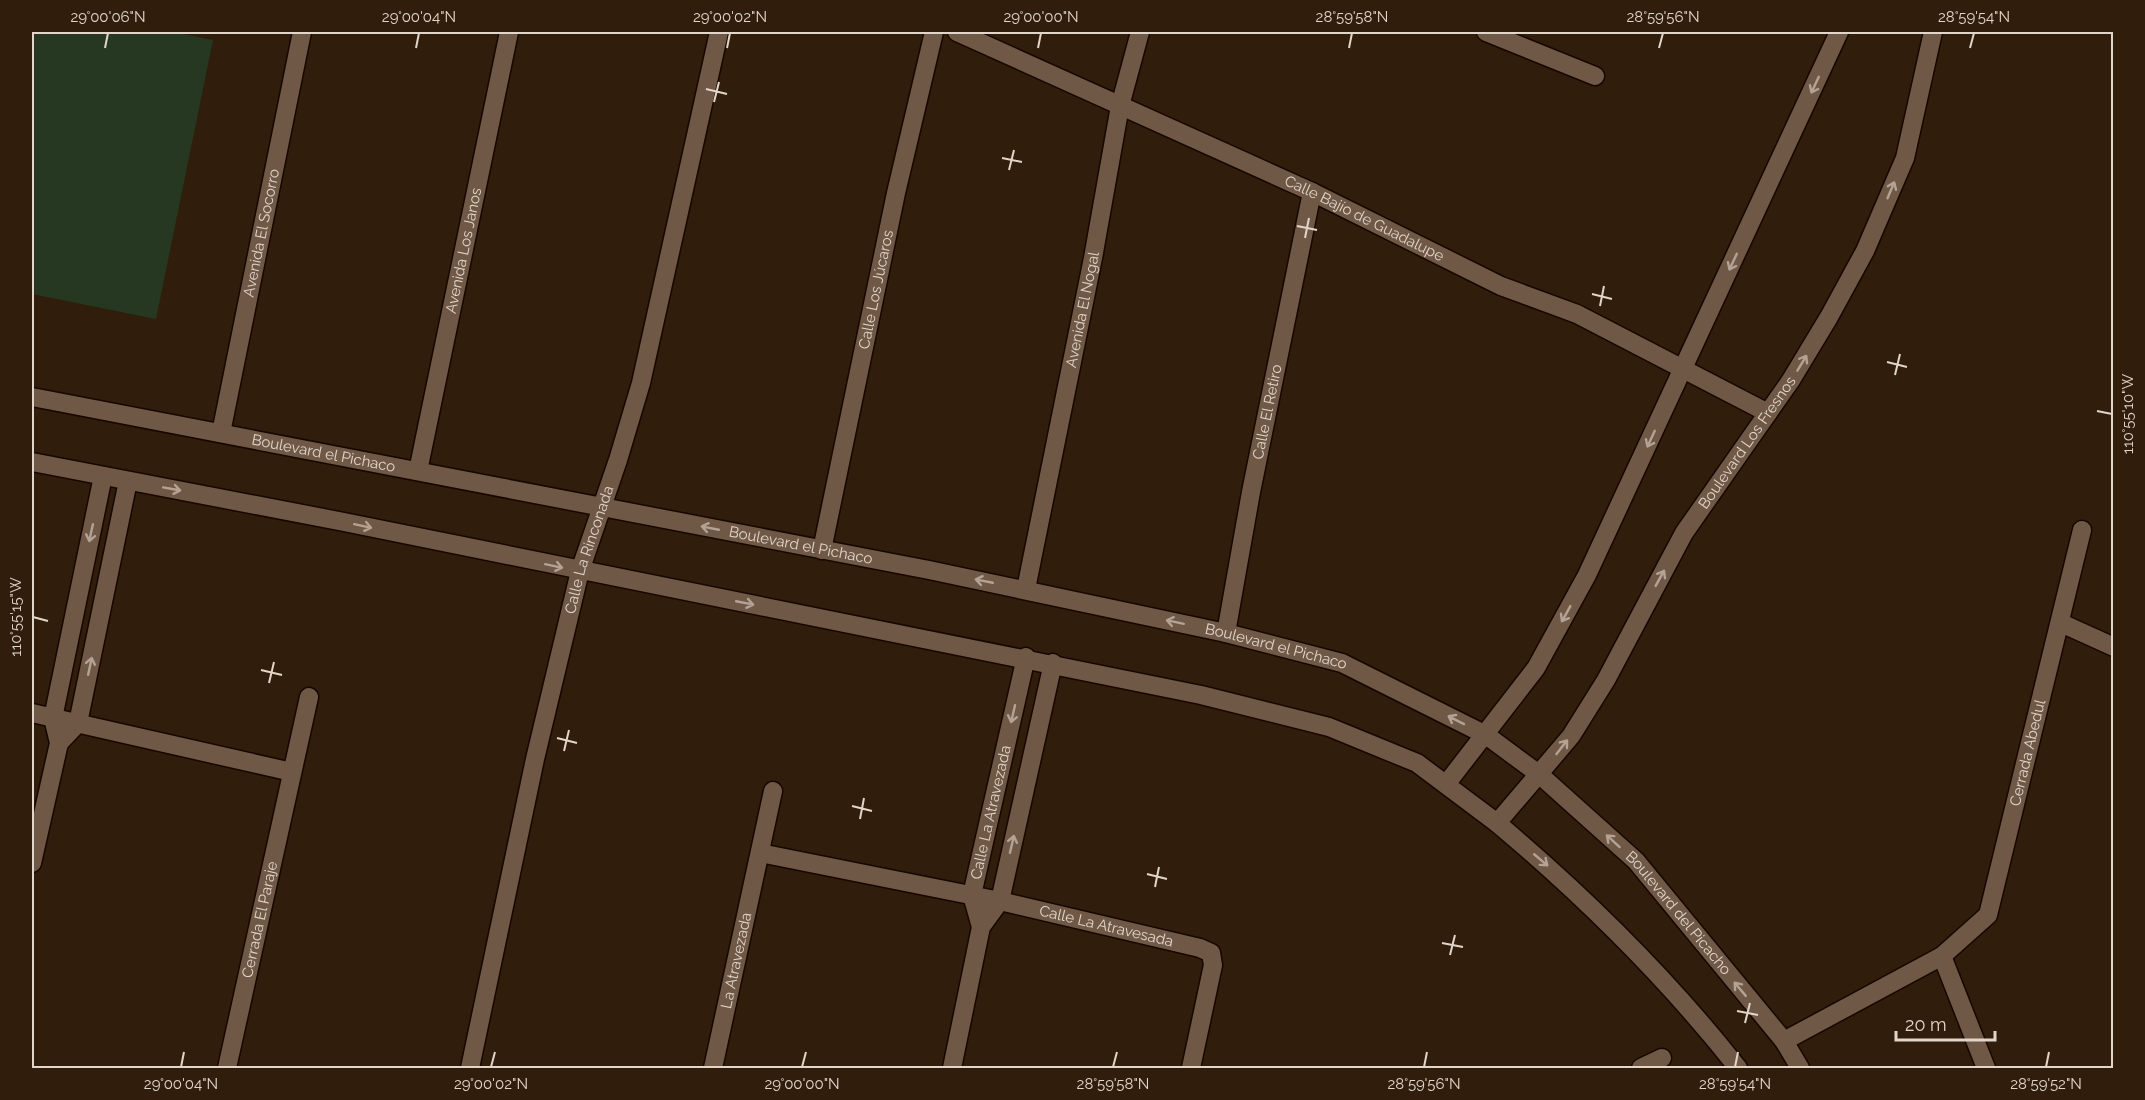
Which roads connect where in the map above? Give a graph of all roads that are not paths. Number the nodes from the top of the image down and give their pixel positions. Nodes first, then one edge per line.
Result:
1 (302, 32) edge
2 (509, 32) edge
3 (719, 32) edge
4 (934, 32) edge
5 (957, 32) edge
6 (1140, 32) edge
7 (1486, 32) edge
8 (1839, 32) edge
9 (1933, 32) edge
10 (1524, 39) edge
11 (1595, 76) dead end
12 (1120, 106) junction
13 (1312, 192) junction
14 (1684, 368) junction
15 (32, 397) edge
16 (1768, 413) junction
17 (221, 433) junction
18 (32, 462) edge
19 (418, 471) junction
20 (103, 476) junction
21 (128, 481) junction
22 (602, 506) junction
23 (2082, 530) dead end
24 (822, 550) junction
25 (580, 571) junction
26 (1026, 589) junction
27 (2061, 623) junction
28 (1226, 633) junction
29 (2114, 647) edge
30 (1026, 657) junction
31 (1053, 663) junction
32 (309, 697) dead end
33 (32, 713) edge
34 (52, 718) junction
35 (78, 723) junction
36 (1486, 735) junction
37 (60, 743) junction
38 (1004, 753) junction
39 (1031, 759) junction
40 (292, 772) junction
41 (1540, 775) junction
42 (1447, 783) junction
43 (773, 791) dead end
44 (1497, 823) junction
45 (760, 853) junction
46 (32, 862) edge
47 (972, 895) junction
48 (999, 901) junction
49 (981, 927) junction
50 (1942, 956) junction
51 (1784, 1041) junction
52 (1662, 1058) dead end
53 (227, 1068) edge
54 (470, 1068) edge
55 (713, 1068) edge
56 (952, 1068) edge
57 (1191, 1068) edge
58 (1641, 1068) edge
59 (1738, 1068) edge
60 (1800, 1068) edge
61 (1986, 1068) edge

1 - 17 street, Avenida El Socorro
2 - 19 street, Avenida Los Janos
3 - 22 street, Calle La Rinconada
4 - 24 street, Calle Los Júcaros
5 - 12 street, Calle Bajío de Guadalupe
6 - 12 street, Avenida El Nogal
7 - 10 street
8 -> 14 street
16 -> 9 street, Boulevard Los Fresnos
10 - 11 street
12 - 13 street, Calle Bajío de Guadalupe
12 - 26 street, Avenida El Nogal
13 - 14 street, Calle Bajío de Guadalupe
13 - 28 street, Calle El Retiro
14 - 16 street, Calle Bajío de Guadalupe
14 -> 36 street
15 - 17 street, Boulevard el Pichaco
41 -> 16 street, Boulevard Los Fresnos
17 - 19 street, Boulevard el Pichaco
18 - 20 street
19 - 22 street, Boulevard el Pichaco
20 - 21 street
20 -> 34 street
21 -> 25 street
35 -> 21 street
24 -> 22 street, Boulevard el Pichaco
22 - 25 street, Calle La Rinconada
23 - 27 street, Cerrada Abedul
26 -> 24 street, Boulevard el Pichaco
25 -> 30 street
25 - 54 street, Calle La Rinconada
28 -> 26 street, Boulevard el Pichaco
27 - 29 street
27 - 50 street, Cerrada Abedul
36 -> 28 street, Boulevard el Pichaco
30 - 31 street
30 -> 38 street, Calle La Atravezada
31 - 39 street, Calle La Atravezada
31 - 42 street
32 - 40 street, Cerrada El Paraje
33 - 34 street
34 - 35 street
34 - 37 street
35 - 37 street
35 - 40 street
36 - 41 street, Boulevard el Pichaco
36 - 42 street
37 - 46 street
38 - 39 street
38 - 47 street, Calle La Atravezada
48 -> 39 street, Calle La Atravezada
40 - 53 street, Cerrada El Paraje
41 - 44 street, Boulevard Los Fresnos
51 -> 41 street, Boulevard del Picacho
42 - 44 street
43 - 45 street
44 -> 59 street
45 - 47 street, Calle La Atravezada
45 - 55 street, La Atravezada
47 - 48 street, Calle La Atravesada
47 - 49 street
48 - 49 street
48 - 57 street, Calle La Atravesada
49 - 56 street
50 - 51 street, Cerrada Abedul
50 - 61 street
51 - 60 street, Boulevard del Picacho
52 - 58 street

